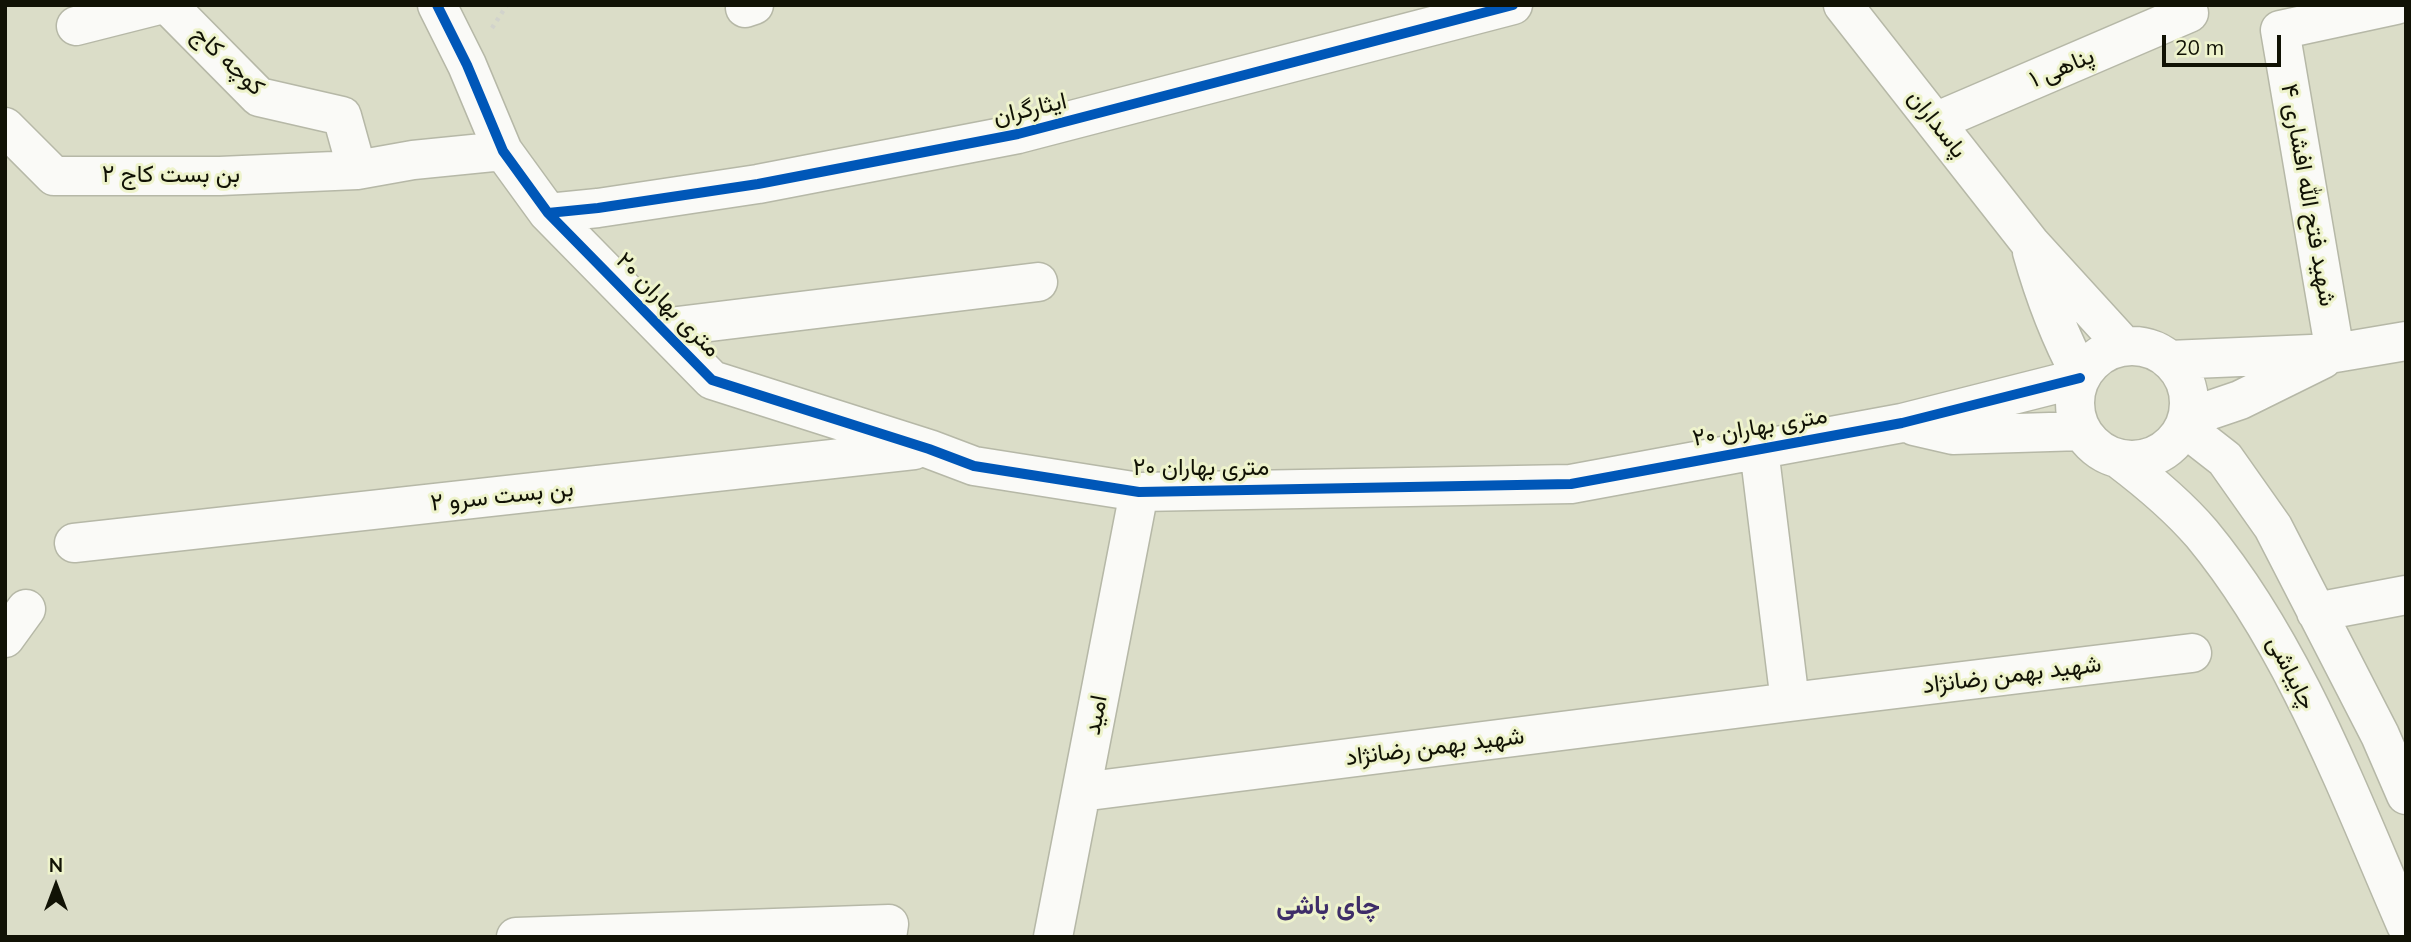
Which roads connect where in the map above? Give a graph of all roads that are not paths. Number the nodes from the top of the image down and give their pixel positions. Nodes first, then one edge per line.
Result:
1 (159, 5) edge
2 (169, 5) edge
3 (437, 5) edge
4 (746, 5) edge
5 (754, 5) edge
6 (1513, 5) edge
7 (1843, 5) edge
8 (2396, 5) edge
9 (2189, 13) dead end
10 (2277, 18) edge
11 (76, 26) dead end
12 (1935, 122) junction
13 (5, 127) edge
14 (503, 151) junction
15 (357, 170) junction
16 (548, 213) junction
17 (2030, 243) junction
18 (1038, 282) dead end
19 (661, 328) junction
20 (2406, 341) edge
21 (2124, 346) junction
22 (2334, 353) junction
23 (2169, 360) junction
24 (2081, 377) junction
25 (2185, 422) junction
26 (1902, 423) junction
27 (2082, 431) junction
28 (929, 449) junction
29 (1759, 449) junction
30 (2119, 459) junction
31 (1139, 492) junction
32 (74, 543) dead end
33 (2406, 595) edge
34 (2316, 612) junction
35 (2192, 653) dead end
36 (1790, 702) junction
37 (1081, 792) junction
38 (2406, 795) edge
39 (2406, 925) edge
40 (516, 937) edge
41 (887, 937) edge
42 (1053, 937) edge

1 - 11 street
2 - 15 street, کوچه کاج
3 - 14 street, ۲۰ متری بهاران
4 - 5 street
6 - 16 street, ایثارگران
7 - 12 street, پاسداران
8 - 10 street, شهید فتح الله افشاری ۴
9 - 12 street, پناهی ۱
10 - 22 street, شهید فتح الله افشاری ۴
12 - 17 street, پاسداران
13 - 15 street, بن بست کاج ۲
14 - 15 street
14 - 16 street, ۲۰ متری بهاران
16 - 19 street, ۲۰ متری بهاران
17 - 21 street, پاسداران
17 - 24 street, پاسداران
18 - 19 street
19 - 28 street, ۲۰ متری بهاران
20 - 22 street
21 - 23 street
21 - 24 street
22 - 23 street
22 - 25 street
23 - 25 street
24 - 26 street, ۲۰ متری بهاران
24 - 27 street
25 - 30 street
25 - 34 street, چایباشی
26 - 27 street, ۲۰ متری بهاران
26 - 29 street, ۲۰ متری بهاران
27 - 30 street
28 - 31 street, ۲۰ متری بهاران
28 - 32 street, بن بست سرو ۲
29 - 31 street, ۲۰ متری بهاران
29 - 36 street
30 - 39 street, چایباشی
31 - 37 street, امید
33 - 34 street
34 - 38 street, چایباشی
35 - 36 street, شهید بهمن رضانژاد
36 - 37 street, شهید بهمن رضانژاد
37 - 42 street, امید
40 - 41 street

